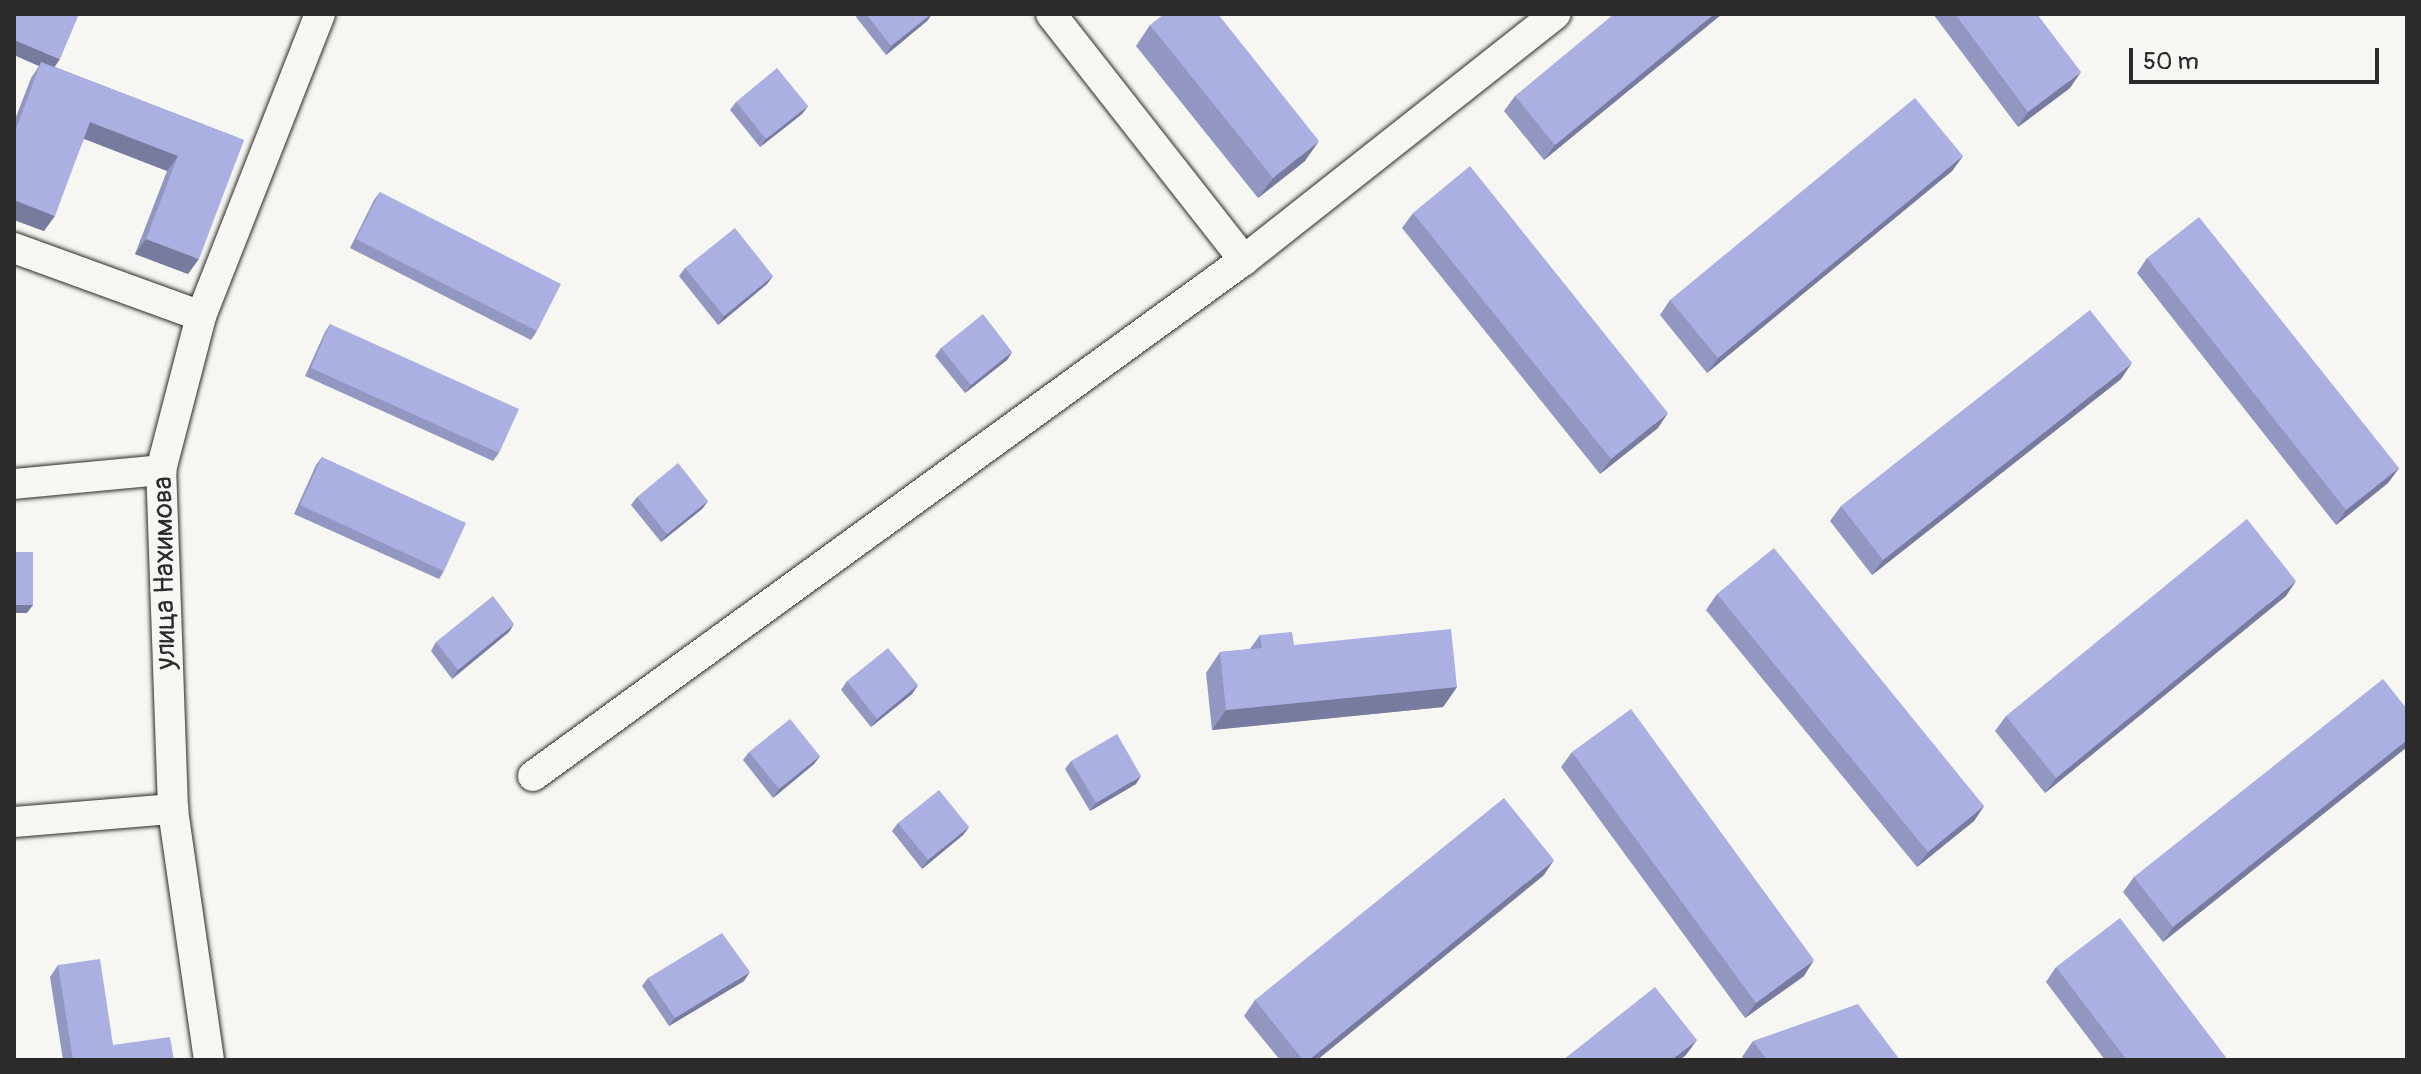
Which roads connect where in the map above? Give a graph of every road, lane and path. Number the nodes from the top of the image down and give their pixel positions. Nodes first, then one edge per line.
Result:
1 (320, 14) edge
2 (1051, 14) edge
3 (1556, 14) edge
4 (14, 248) edge
5 (1244, 260) junction
6 (201, 316) junction
7 (161, 470) junction
8 (14, 484) edge
9 (533, 776) dead end
10 (173, 809) junction
11 (14, 822) edge
12 (209, 1060) edge

1 - 6 street, улица Нахимова
2 - 5 street
3 - 5 street
4 - 6 street
5 - 9 street
6 - 7 street, улица Нахимова
7 - 8 street
7 - 10 street, улица Нахимова
10 - 11 street
10 - 12 street, улица Нахимова

